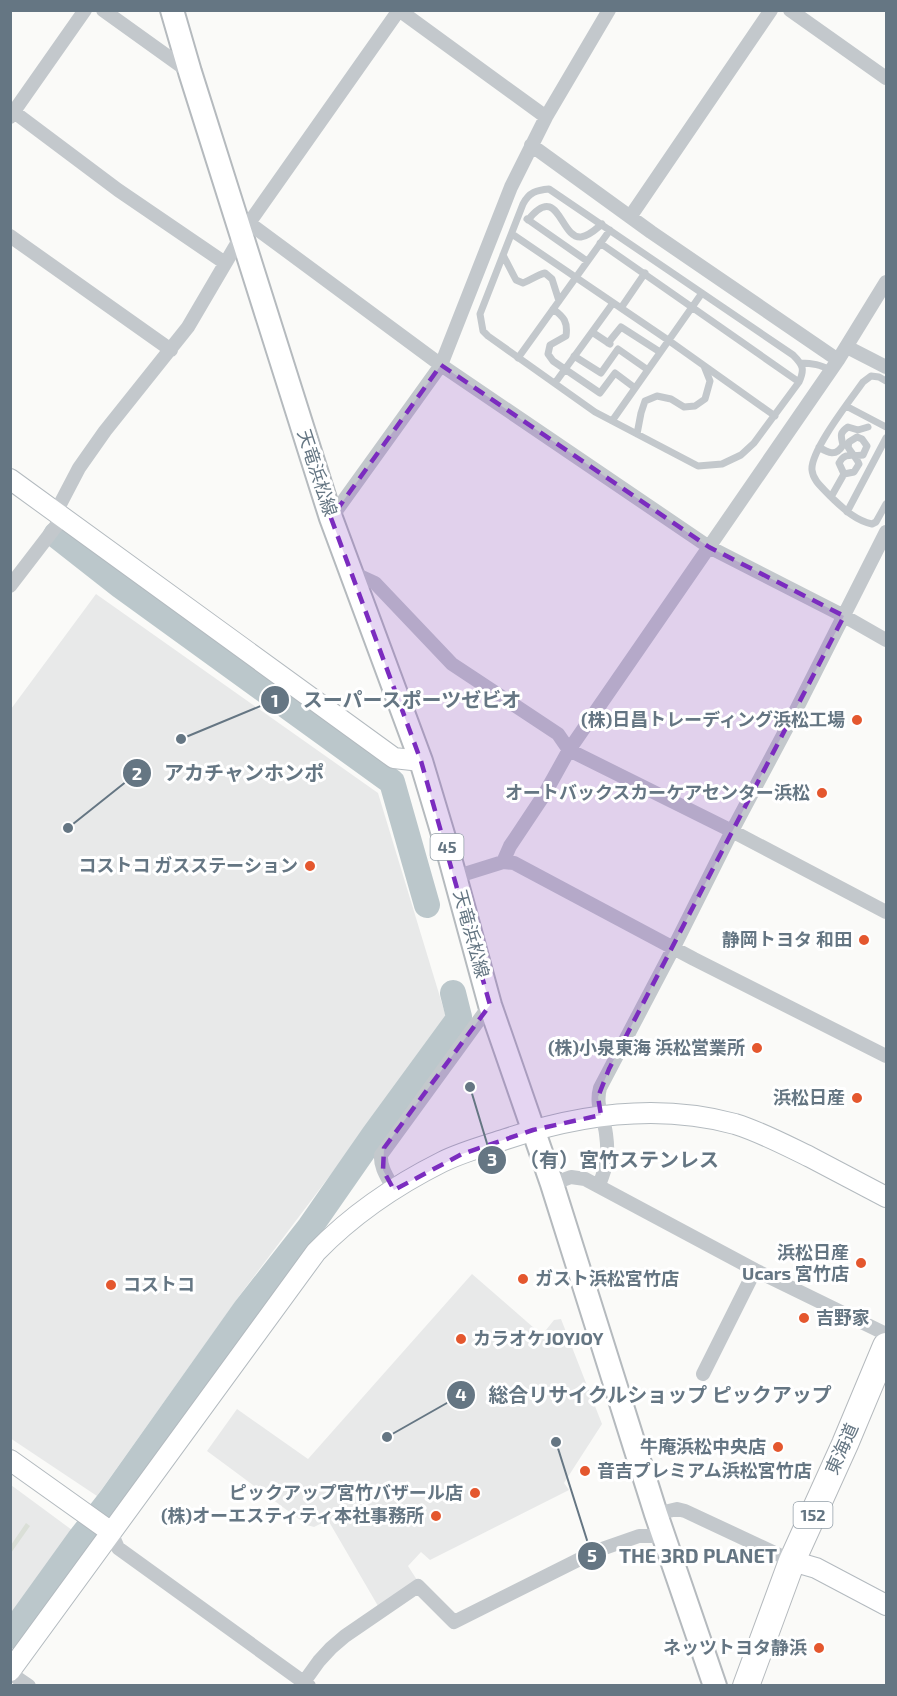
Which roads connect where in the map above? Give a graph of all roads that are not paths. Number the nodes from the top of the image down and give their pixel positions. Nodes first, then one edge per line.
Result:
1 (85, 10) edge
2 (103, 10) edge
3 (172, 10) edge
4 (609, 10) edge
5 (771, 10) edge
6 (790, 10) edge
7 (399, 11) edge
8 (190, 72) junction
9 (886, 78) edge
10 (12, 115) edge
11 (546, 117) junction
12 (531, 145) junction
13 (519, 214) junction
14 (630, 217) junction
15 (528, 220) junction
16 (602, 224) junction
17 (245, 229) junction
18 (609, 230) junction
19 (512, 234) junction
20 (10, 236) edge
21 (600, 243) junction
22 (503, 255) junction
23 (587, 261) junction
24 (225, 263) junction
25 (645, 273) junction
26 (575, 278) junction
27 (886, 282) edge
28 (702, 293) junction
29 (559, 301) junction
30 (613, 303) junction
31 (693, 306) junction
32 (553, 309) junction
33 (621, 309) junction
34 (592, 332) junction
35 (668, 340) junction
36 (608, 343) junction
37 (847, 347) junction
38 (618, 349) junction
39 (171, 350) junction
40 (660, 352) junction
41 (574, 356) junction
42 (518, 358) junction
43 (801, 363) junction
44 (441, 365) junction
45 (835, 365) junction
46 (704, 366) junction
47 (886, 367) edge
48 (565, 370) junction
49 (648, 370) junction
50 (886, 381) edge
51 (800, 382) junction
52 (555, 384) junction
53 (635, 388) junction
54 (846, 406) junction
55 (775, 416) junction
56 (612, 420) junction
57 (870, 423) junction
58 (886, 427) edge
59 (637, 434) junction
60 (886, 438) edge
61 (862, 439) junction
62 (819, 447) junction
63 (853, 455) junction
64 (844, 474) junction
65 (10, 479) edge
66 (831, 497) junction
67 (886, 504) edge
68 (847, 512) junction
69 (60, 515) junction
70 (331, 518) junction
71 (886, 532) edge
72 (709, 547) junction
73 (351, 572) junction
74 (10, 586) edge
75 (844, 616) junction
76 (886, 640) edge
77 (569, 750) junction
78 (421, 761) junction
79 (732, 831) junction
80 (503, 862) junction
81 (455, 877) junction
82 (886, 912) edge
83 (674, 947) junction
84 (490, 1005) junction
85 (886, 1056) edge
86 (601, 1115) junction
87 (533, 1130) junction
88 (552, 1184) junction
89 (598, 1185) junction
90 (394, 1190) junction
91 (886, 1197) edge
92 (755, 1270) junction
93 (886, 1334) edge
94 (886, 1346) edge
95 (703, 1374) dead end
96 (10, 1460) edge
97 (656, 1514) junction
98 (106, 1529) junction
99 (664, 1536) junction
100 (792, 1560) junction
101 (886, 1605) edge
102 (10, 1672) edge
103 (305, 1684) edge
104 (29, 1686) edge
105 (716, 1686) edge
106 (746, 1686) edge

1 - 10 street
2 - 8 street
3 - 8 main road, 天竜浜松線 / 45
4 - 11 street
5 - 14 street
6 - 9 street
7 - 11 street
7 - 17 street
8 - 17 main road, 天竜浜松線 / 45
10 - 24 street
11 - 12 street
12 - 14 street
12 - 44 street
13 - 15 lane
13 - 16 lane
13 - 19 lane
14 - 45 street
15 - 16 lane
15 - 23 lane
16 - 18 lane
17 - 24 street
17 - 44 street
17 - 70 main road, 天竜浜松線 / 45
18 - 21 lane
18 - 28 lane
19 - 22 lane
19 - 26 lane
20 - 39 street
21 - 23 lane
21 - 25 lane
22 - 29 lane
22 - 42 lane
23 - 26 lane
24 - 39 street
25 - 31 lane
25 - 33 lane
26 - 29 lane
26 - 30 lane
27 - 37 street
28 - 31 lane
28 - 43 lane
29 - 32 lane
30 - 33 lane
30 - 34 lane
31 - 35 lane
31 - 51 lane
32 - 42 lane
32 - 48 lane
33 - 35 lane
34 - 36 lane
34 - 41 lane
35 - 40 lane
35 - 46 lane
36 - 38 lane
36 - 40 lane
37 - 45 street
37 - 47 street
38 - 41 lane
38 - 49 lane
39 - 69 street
40 - 49 lane
41 - 48 lane
42 - 52 lane
43 - 45 lane
43 - 51 lane
44 - 70 street
44 - 72 street
45 - 72 street
46 - 55 lane
46 - 59 lane
48 - 52 lane
48 - 53 lane
49 - 53 lane
50 - 54 lane
51 - 55 lane
52 - 56 lane
53 - 56 lane
54 - 57 lane
54 - 62 lane
55 - 59 lane
56 - 59 lane
57 - 58 lane
57 - 61 lane
57 - 62 lane
60 - 68 lane
61 - 63 lane
61 - 63 lane
62 - 66 lane
63 - 64 lane
63 - 64 lane
64 - 66 lane
65 - 69 street
66 - 68 lane
67 - 68 lane
69 - 74 street
69 - 78 street
70 - 73 main road, 天竜浜松線 / 45
71 - 75 street
72 - 75 street
72 - 77 street
73 - 77 street
73 - 78 main road, 天竜浜松線 / 45
75 - 76 street
75 - 79 street
77 - 79 street
77 - 80 street
78 - 81 main road, 天竜浜松線 / 45
79 - 82 street
79 - 83 street
80 - 81 street
80 - 83 street
81 - 84 main road, 天竜浜松線 / 45
83 - 85 street
83 - 86 street
84 - 87 main road, 天竜浜松線 / 45
84 - 90 street
86 - 87 street
86 - 89 street
86 - 91 street
87 - 88 main road, 天竜浜松線 / 45
87 - 90 street
88 - 89 street
88 - 97 main road, 天竜浜松線 / 45
89 - 92 street
90 - 98 street
92 - 93 street
92 - 95 street
94 - 100 highway, 東海道 / 152
96 - 98 street
97 - 99 main road, 天竜浜松線 / 45
97 - 100 street
98 - 102 street
98 - 103 street
99 - 103 street
99 - 105 main road, 天竜浜松線 / 45
100 - 101 street
100 - 106 highway, 東海道 / 152
102 - 104 street

